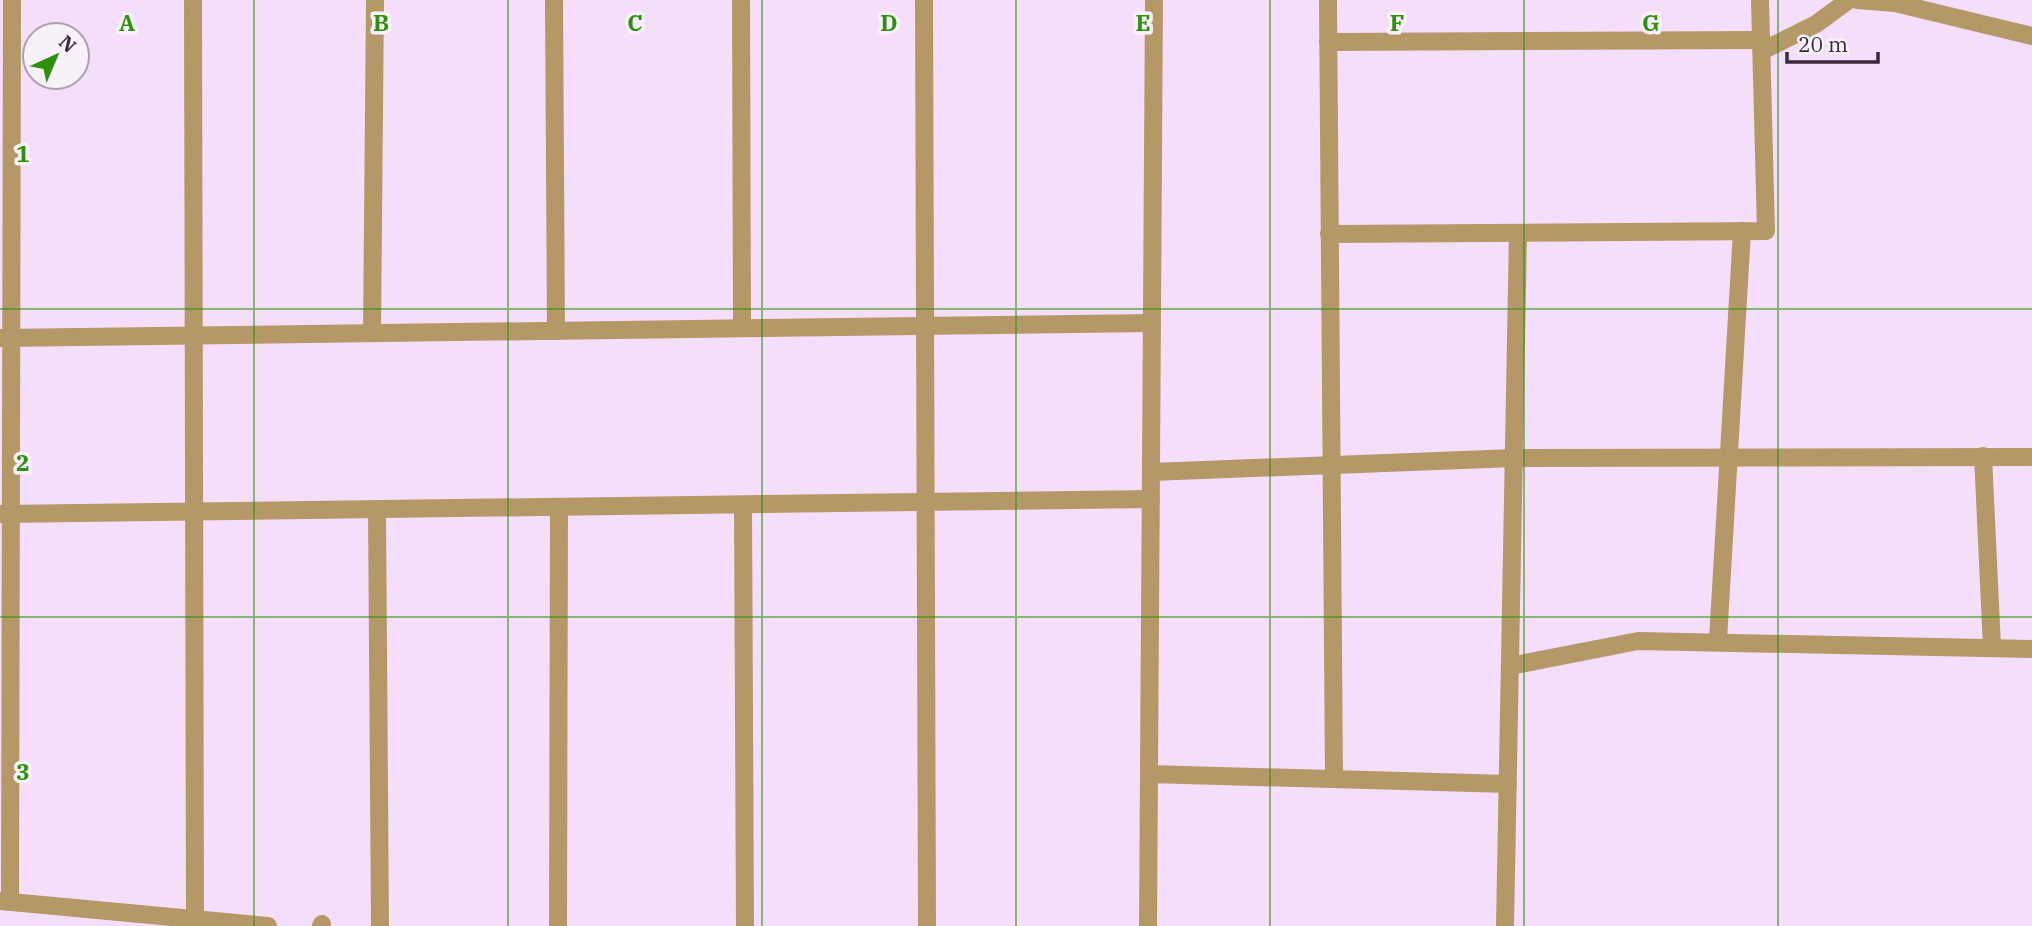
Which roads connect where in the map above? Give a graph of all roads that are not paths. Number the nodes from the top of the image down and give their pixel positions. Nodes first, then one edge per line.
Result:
1 (12, 0) edge
2 (193, 0) edge
3 (375, 0) edge
4 (554, 0) edge
5 (741, 0) edge
6 (924, 0) edge
7 (1154, 0) edge
8 (1328, 0) edge
9 (1760, 0) edge
10 (1849, 0) edge
11 (1857, 0) edge
12 (2032, 36) edge
13 (1328, 42) junction
14 (1762, 46) junction
15 (1742, 231) junction
16 (1518, 233) junction
17 (1329, 234) junction
18 (1152, 323) junction
19 (925, 326) junction
20 (743, 328) junction
21 (556, 331) junction
22 (372, 333) junction
23 (194, 335) junction
24 (6, 338) edge
25 (1983, 456) junction
26 (1729, 457) junction
27 (2032, 457) edge
28 (1514, 458) junction
29 (1331, 467) junction
30 (1152, 472) junction
31 (1151, 499) junction
32 (926, 502) junction
33 (743, 505) junction
34 (558, 507) junction
35 (377, 509) junction
36 (194, 512) junction
37 (5, 514) edge
38 (1718, 640) junction
39 (1992, 647) junction
40 (2032, 649) edge
41 (1510, 666) junction
42 (1149, 775) junction
43 (1334, 779) junction
44 (1508, 784) junction
45 (5, 902) edge
46 (195, 919) junction
47 (268, 926) edge
48 (380, 926) edge
49 (558, 926) edge
50 (745, 926) edge
51 (927, 926) edge
52 (1149, 926) edge
53 (1505, 926) edge

1 - 24 street
2 - 23 street
3 - 22 street
4 - 21 street
5 - 20 street
6 - 19 street
7 - 18 street
8 - 13 street
9 - 14 street
10 - 14 street
11 - 12 street
13 - 14 street
13 - 17 street
14 - 15 street
15 - 16 street
15 - 26 street
16 - 17 street
16 - 28 street
17 - 29 street
18 - 19 street
18 - 30 street
19 - 20 street
19 - 32 street
20 - 21 street
21 - 22 street
22 - 23 street
23 - 24 street
23 - 36 street
24 - 37 street
25 - 26 street
25 - 27 street
25 - 39 street
26 - 28 street
26 - 38 street
28 - 29 street
28 - 41 street
29 - 30 street
29 - 43 street
30 - 31 street
31 - 32 street
31 - 42 street
32 - 33 street
32 - 51 street
33 - 34 street
33 - 50 street
34 - 35 street
34 - 49 street
35 - 36 street
35 - 48 street
36 - 37 street
36 - 46 street
37 - 45 street
38 - 39 street
38 - 41 street
39 - 40 street
41 - 44 street
42 - 43 street
42 - 52 street
43 - 44 street
44 - 53 street
45 - 46 street
46 - 47 street

